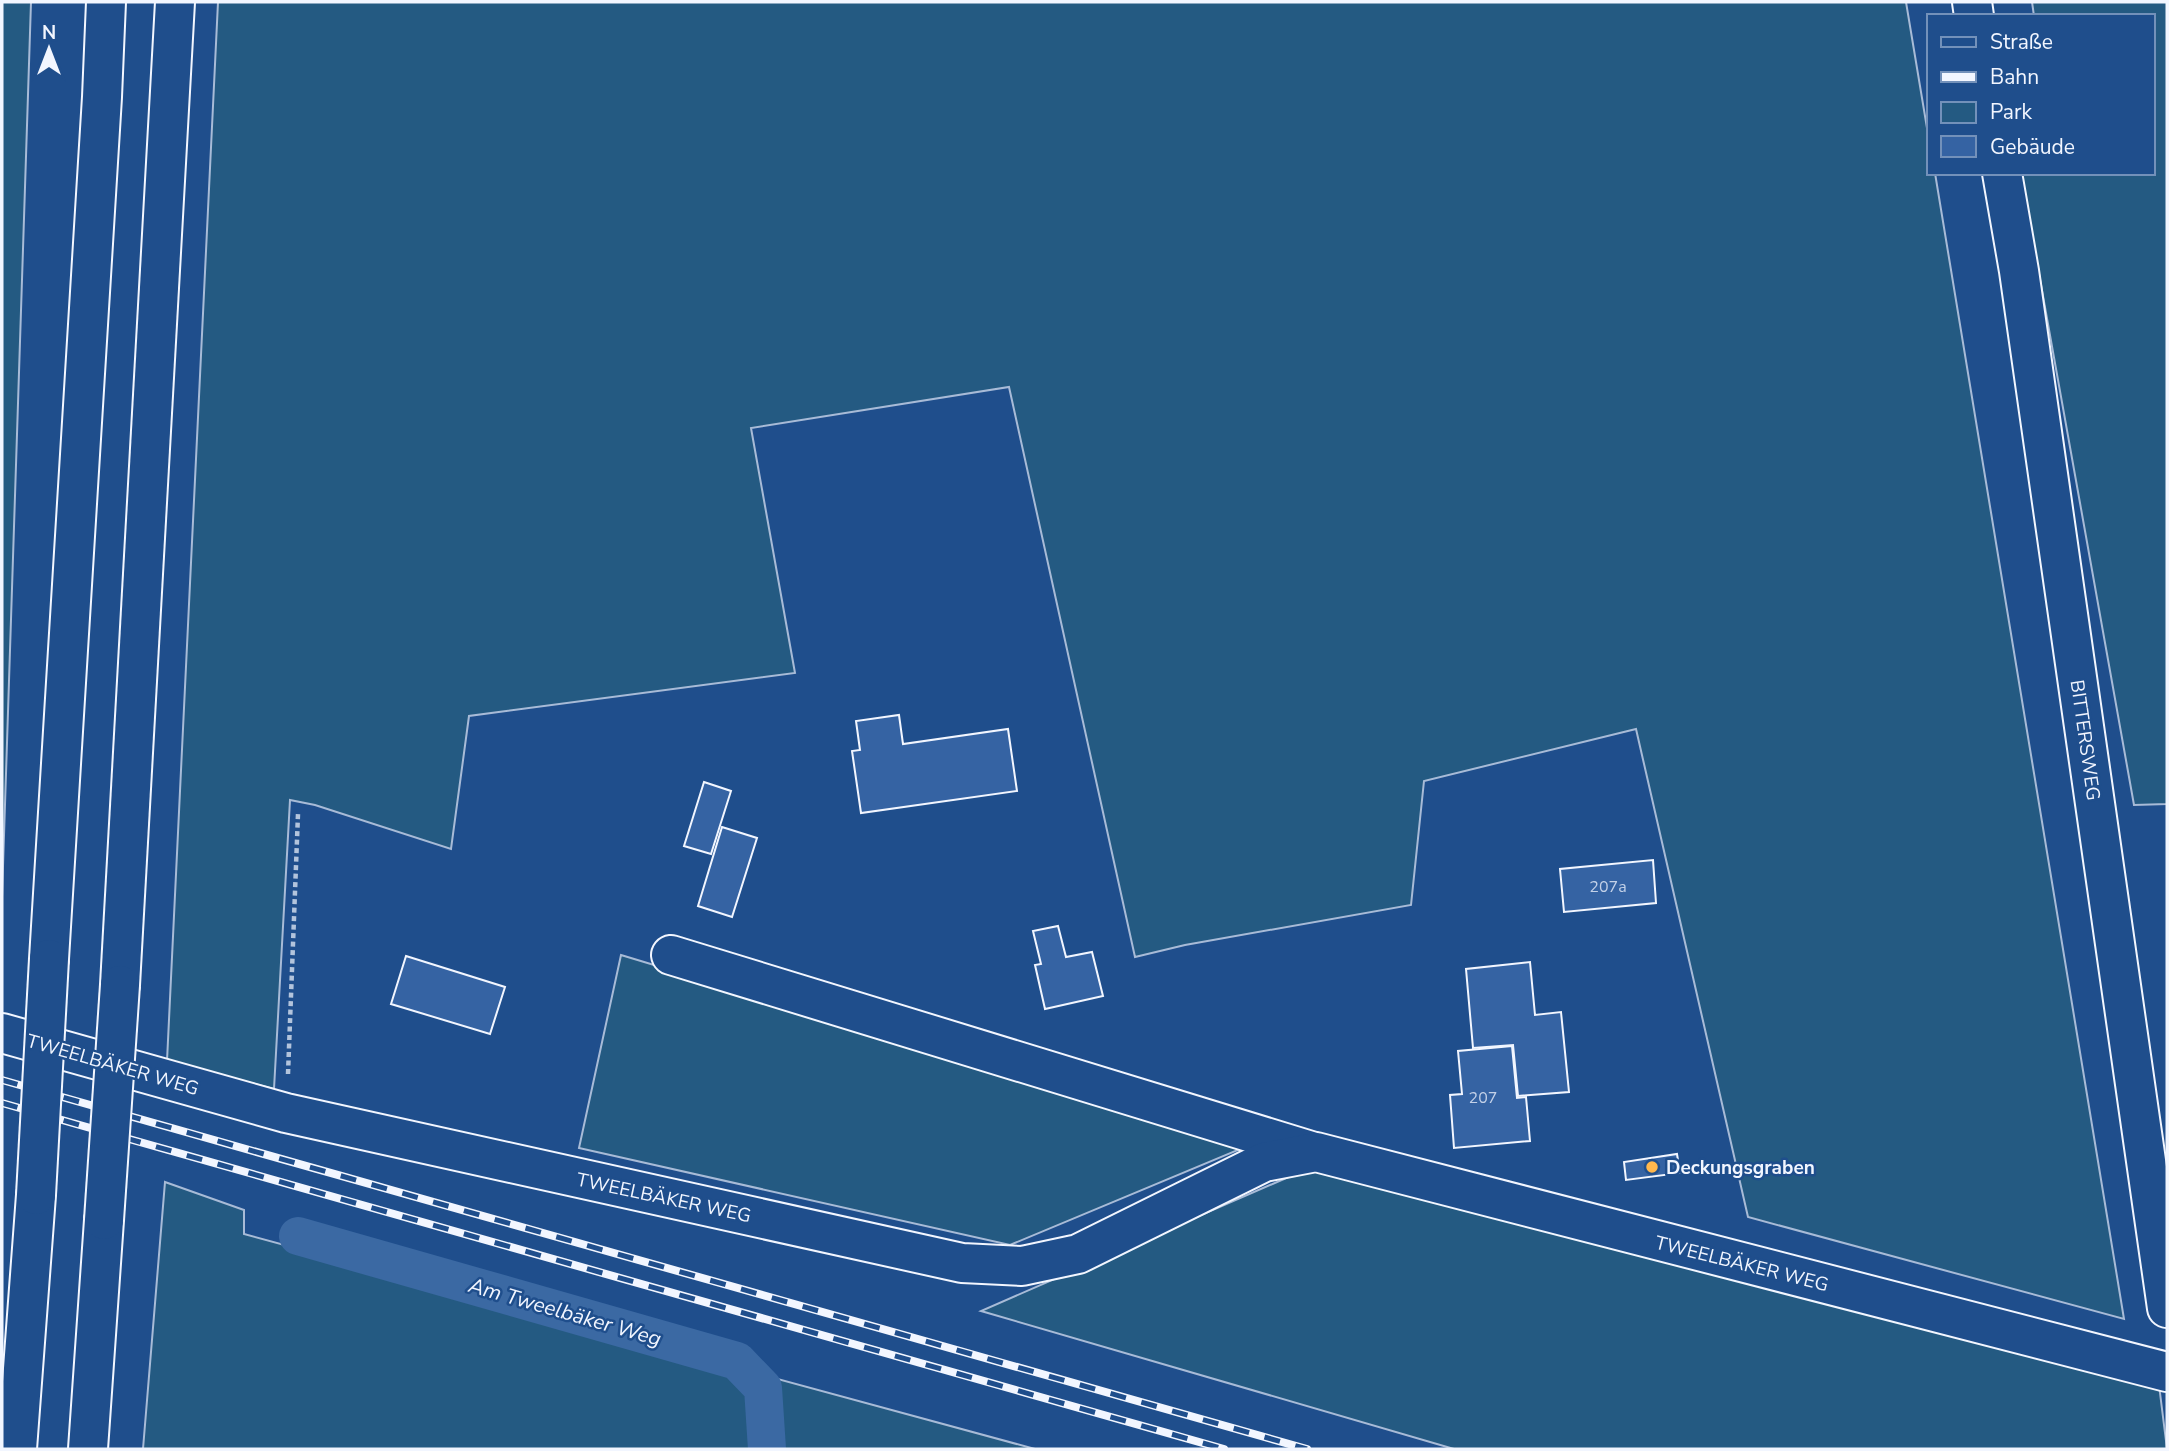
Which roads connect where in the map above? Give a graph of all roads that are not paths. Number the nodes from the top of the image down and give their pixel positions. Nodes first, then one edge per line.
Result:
1 (106, 2) edge
2 (176, 2) edge
3 (2002, 175) edge
4 (671, 955) dead end
5 (2, 1033) edge
6 (1317, 1152) junction
7 (2167, 1308) edge
8 (2167, 1372) edge
9 (17, 1449) edge
10 (88, 1449) edge

1 - 9 main road, bridge
2 - 10 main road, bridge
3 - 7 main road, BITTERSWEG
4 - 6 main road, TWEELBÄKER WEG
5 - 6 main road, TWEELBÄKER WEG
6 - 8 main road, TWEELBÄKER WEG

